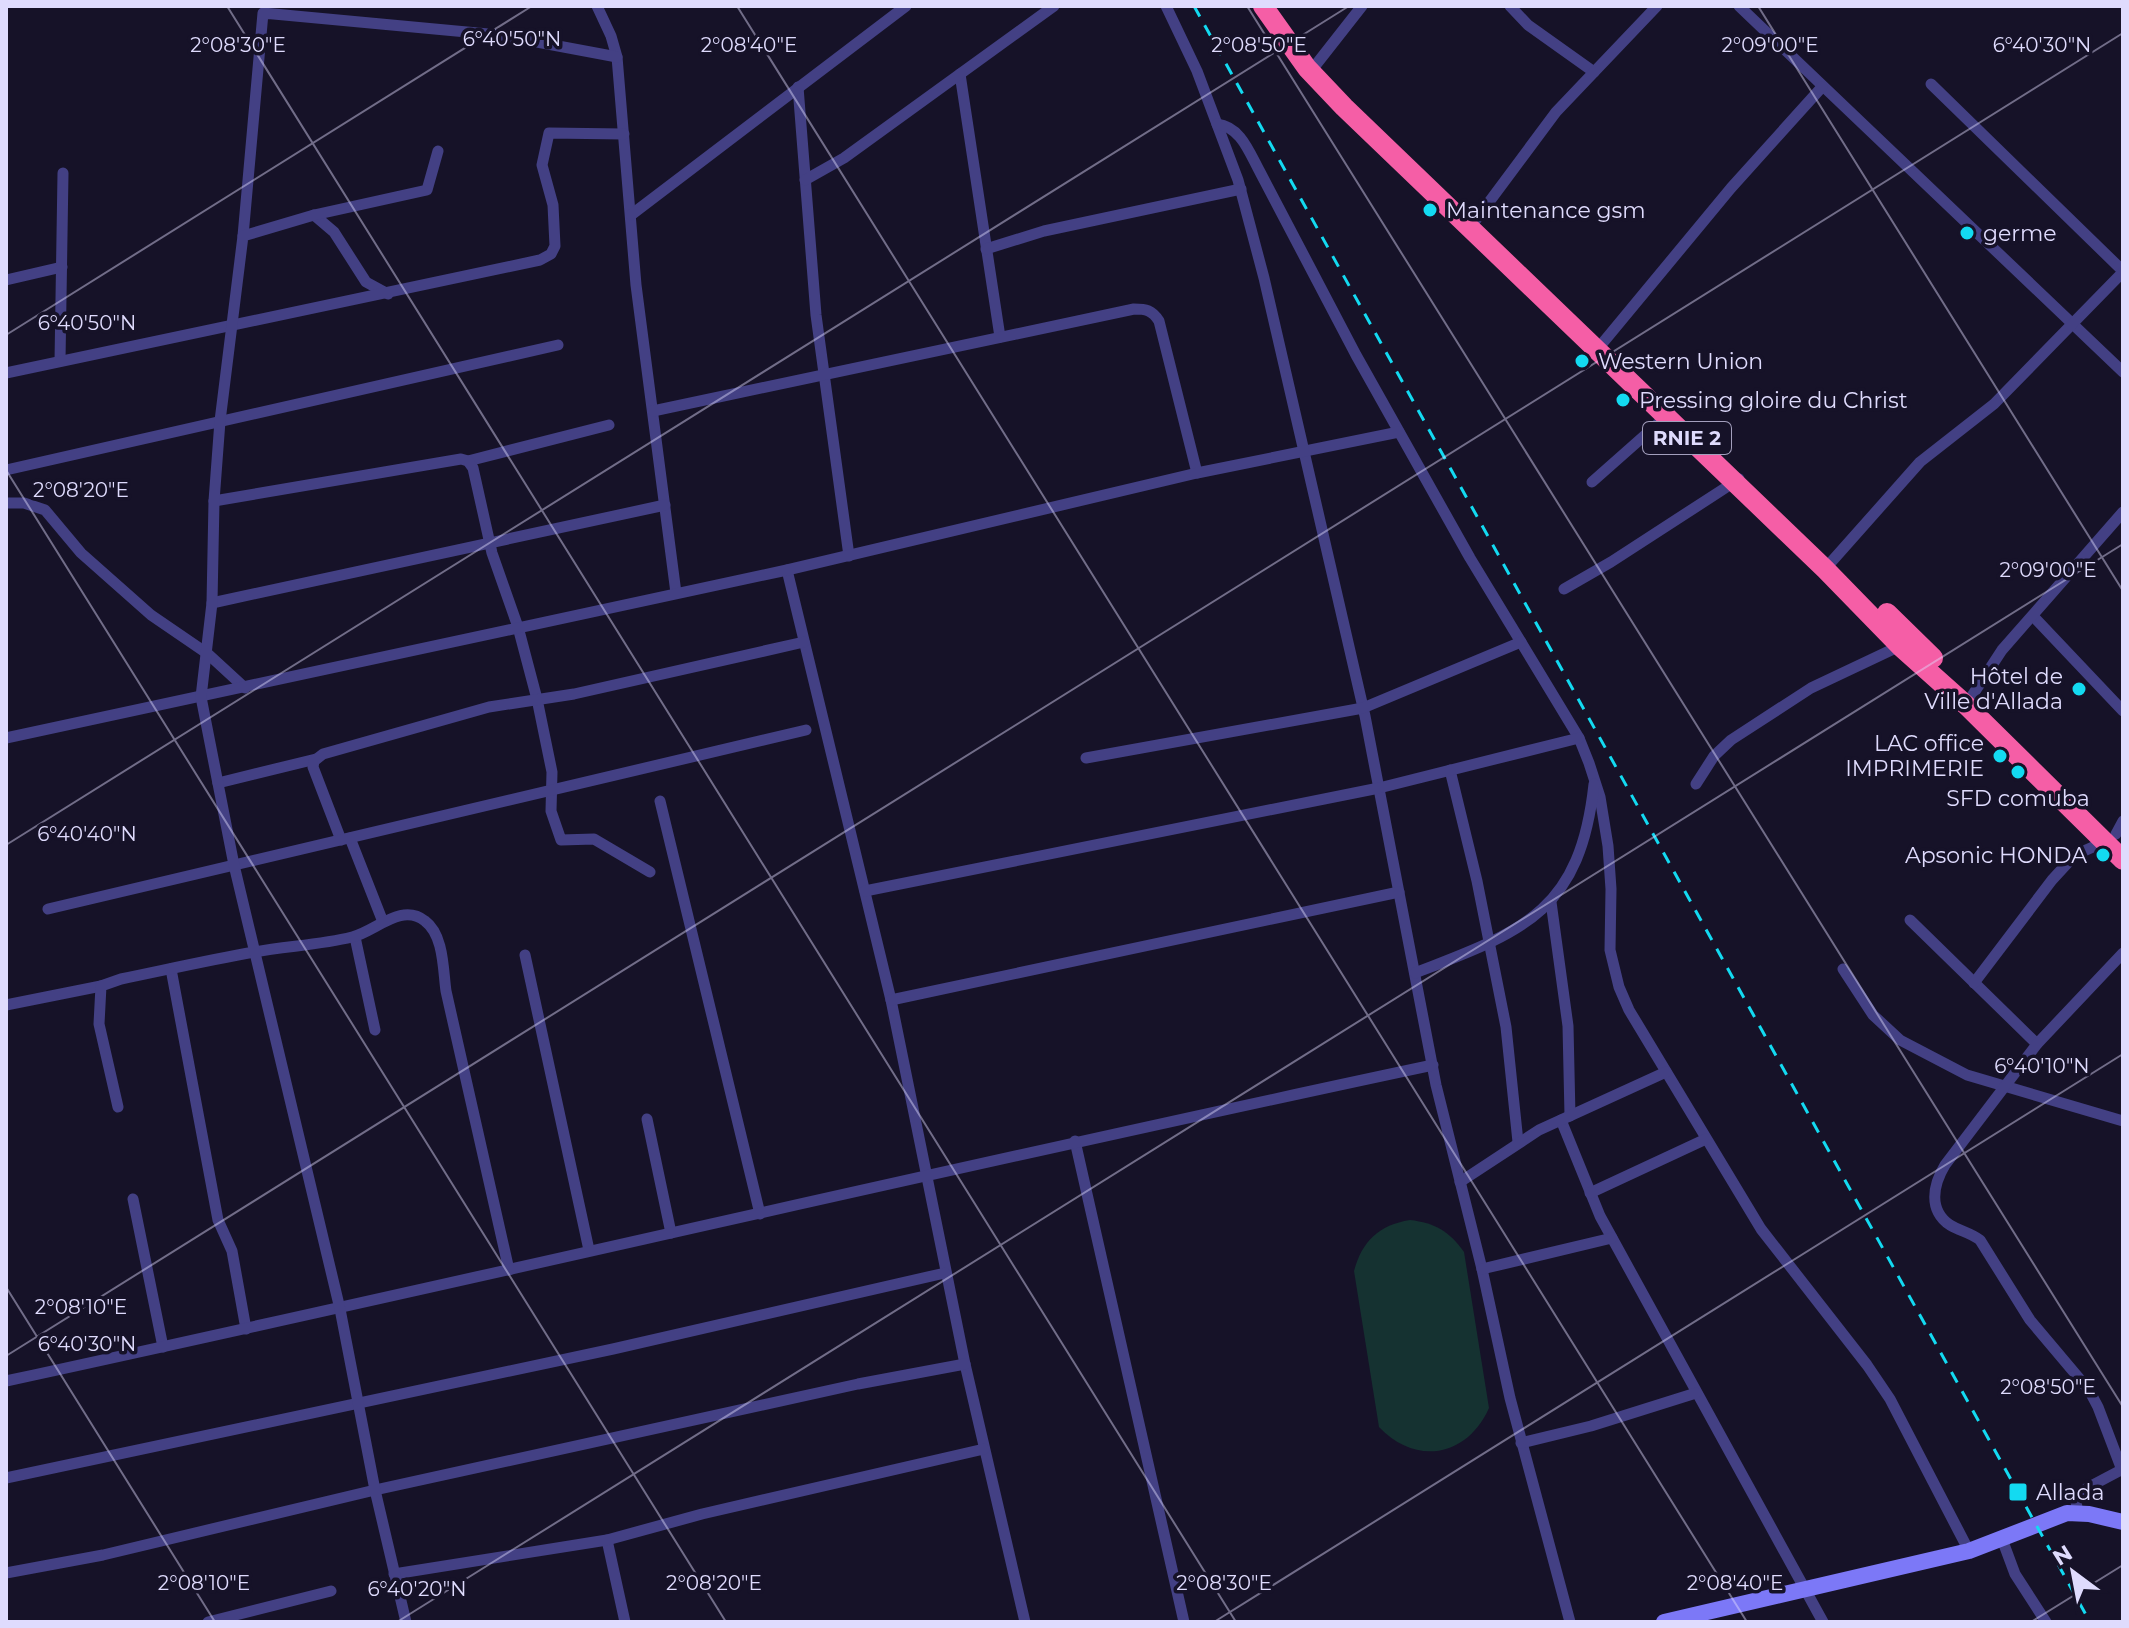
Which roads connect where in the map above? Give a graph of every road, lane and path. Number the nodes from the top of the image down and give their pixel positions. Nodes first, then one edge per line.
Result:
1 (597, 6) edge
2 (906, 6) edge
3 (1054, 6) edge
4 (1166, 6) edge
5 (1263, 6) edge
6 (1274, 6) edge
7 (1362, 6) edge
8 (1510, 6) edge
9 (1657, 6) edge
10 (1739, 6) edge
11 (617, 57) junction
12 (1314, 68) junction
13 (1594, 72) junction
14 (960, 74) junction
15 (1931, 84) dead end
16 (798, 87) junction
17 (1822, 87) junction
18 (1217, 124) junction
19 (624, 134) junction
20 (438, 151) dead end
21 (63, 173) dead end
22 (805, 180) junction
23 (1241, 189) junction
24 (314, 215) junction
25 (631, 215) junction
26 (1472, 224) junction
27 (243, 236) junction
28 (986, 249) junction
29 (62, 267) junction
30 (2123, 272) edge
31 (6, 280) edge
32 (388, 294) junction
33 (231, 324) junction
34 (2073, 325) junction
35 (1000, 337) junction
36 (558, 345) dead end
37 (1600, 347) junction
38 (60, 361) junction
39 (2123, 372) edge
40 (6, 373) edge
41 (824, 375) junction
42 (653, 411) junction
43 (1669, 414) junction
44 (220, 421) junction
45 (609, 425) dead end
46 (1399, 432) junction
47 (1305, 452) junction
48 (468, 461) junction
49 (6, 470) edge
50 (1197, 473) junction
51 (1738, 480) junction
52 (1592, 482) dead end
53 (214, 501) junction
54 (6, 503) edge
55 (665, 505) junction
56 (2123, 512) edge
57 (489, 544) junction
58 (849, 556) junction
59 (1828, 565) junction
60 (787, 570) junction
61 (1564, 589) dead end
62 (676, 593) junction
63 (212, 603) junction
64 (2033, 616) junction
65 (518, 627) junction
66 (804, 642) junction
67 (1521, 642) junction
68 (1906, 642) junction
69 (208, 654) junction
70 (245, 688) junction
71 (201, 697) junction
72 (537, 699) junction
73 (1969, 701) junction
74 (1363, 708) junction
75 (2123, 711) edge
76 (806, 730) dead end
77 (6, 738) edge
78 (1579, 738) junction
79 (1086, 758) dead end
80 (316, 759) junction
81 (1450, 770) junction
82 (1595, 778) junction
83 (218, 783) junction
84 (1696, 784) dead end
85 (1379, 788) junction
86 (550, 790) junction
87 (660, 801) dead end
88 (2117, 834) edge
89 (346, 839) junction
90 (2123, 860) edge
91 (234, 865) junction
92 (650, 872) dead end
93 (865, 891) junction
94 (1399, 892) junction
95 (1551, 902) junction
96 (48, 909) dead end
97 (1910, 920) dead end
98 (383, 922) junction
99 (355, 937) junction
100 (1489, 945) junction
101 (255, 952) junction
102 (2123, 953) edge
103 (525, 955) dead end
104 (171, 969) junction
105 (1843, 969) dead end
106 (1415, 973) junction
107 (1974, 983) junction
108 (101, 986) junction
109 (891, 1000) junction
110 (6, 1005) edge
111 (375, 1030) dead end
112 (2037, 1044) junction
113 (1433, 1065) junction
114 (1666, 1072) junction
115 (2006, 1088) junction
116 (118, 1107) dead end
117 (1565, 1118) junction
118 (647, 1119) dead end
119 (2123, 1121) edge
120 (1706, 1139) junction
121 (1075, 1141) junction
122 (1518, 1142) junction
123 (927, 1175) junction
124 (1460, 1182) junction
125 (1590, 1193) junction
126 (133, 1199) dead end
127 (760, 1214) junction
128 (671, 1233) junction
129 (1612, 1238) junction
130 (589, 1250) junction
131 (1482, 1269) junction
132 (509, 1270) junction
133 (945, 1273) junction
134 (340, 1309) junction
135 (246, 1329) junction
136 (163, 1347) junction
137 (965, 1364) junction
138 (6, 1381) edge
139 (1696, 1393) junction
140 (358, 1403) junction
141 (1521, 1443) junction
142 (984, 1449) junction
143 (2122, 1470) edge
144 (6, 1478) edge
145 (375, 1490) junction
146 (2078, 1512) junction
147 (2123, 1522) edge
148 (2002, 1539) junction
149 (607, 1540) junction
150 (1969, 1551) junction
151 (6, 1573) edge
152 (394, 1574) junction
153 (1807, 1590) junction
154 (331, 1591) dead end
155 (208, 1622) edge
156 (406, 1622) edge
157 (625, 1622) edge
158 (1025, 1622) edge
159 (1184, 1622) edge
160 (1570, 1622) edge
161 (1664, 1622) edge
162 (1823, 1622) edge
163 (2046, 1622) edge

1 - 11 street
2 - 16 street
3 - 14 street
4 - 18 street
5 - 12 highway, RNIE 2 / RNIE 2
6 - 12 highway, RNIE 2 / RNIE 2
7 - 12 street
8 - 13 street
9 - 13 street
10 - 17 street
11 - 19 street
11 - 27 street
12 - 26 highway, RNIE 2 / RNIE 2
13 - 26 street
14 - 22 street
14 - 28 street
15 - 30 street
16 - 22 street
16 - 25 street
17 - 34 street
17 - 37 street
18 - 23 street
18 - 46 street
19 - 25 street
19 - 32 street
20 - 24 street
21 - 29 street
22 - 41 street
23 - 28 street
23 - 47 street
24 - 27 street
24 - 32 street
25 - 42 street
26 - 37 highway, RNIE 2 / RNIE 2
27 - 33 street
28 - 35 street
29 - 31 street
29 - 38 street
30 - 34 street
32 - 33 street
33 - 38 street
33 - 44 street
34 - 39 street
34 - 59 street
35 - 41 street
35 - 50 street
36 - 44 street
37 - 43 highway, RNIE 2 / RNIE 2
38 - 40 street
41 - 42 street
41 - 58 street
42 - 55 street
43 - 51 highway, RNIE 2 / RNIE 2
43 - 52 street
44 - 49 street
44 - 53 street
45 - 48 street
46 - 47 street
46 - 67 street
47 - 50 street
47 - 74 street
48 - 53 street
48 - 57 street
50 - 58 street
51 - 59 highway, RNIE 2 / RNIE 2
51 - 61 street
53 - 63 street
54 - 69 street
55 - 57 street
55 - 62 street
56 - 64 street
57 - 63 street
57 - 65 street
58 - 60 street
59 - 68 highway, RNIE 2 / RNIE 2
60 - 62 street
60 - 66 street
62 - 65 street
63 - 69 street
64 - 73 street
64 - 75 street
65 - 70 street
65 - 72 street
66 - 72 street
66 - 93 street
67 - 74 street
67 - 78 street
68 - 73 highway, RNIE 2 / RNIE 2
68 - 84 street
69 - 70 street
69 - 71 street
70 - 71 street
71 - 77 street
71 - 83 street
72 - 80 street
72 - 86 street
73 - 88 highway, RNIE 2 / RNIE 2
74 - 79 street
74 - 85 street
76 - 86 street
78 - 81 street
78 - 82 street
80 - 83 street
80 - 89 street
81 - 85 street
81 - 100 street
82 - 95 street
82 - 114 street
83 - 91 street
85 - 93 street
85 - 94 street
86 - 89 street
86 - 92 street
87 - 127 street
88 - 90 highway, RNIE 2 / RNIE 2
88 - 107 street
89 - 91 street
89 - 98 street
91 - 96 street
91 - 101 street
93 - 109 street
94 - 106 street
94 - 109 street
95 - 100 street
95 - 117 street
97 - 107 street
98 - 99 street
98 - 132 street
99 - 101 street
99 - 111 street
100 - 106 street
100 - 122 street
101 - 104 street
101 - 134 street
102 - 112 street
103 - 130 street
104 - 108 street
104 - 135 street
105 - 115 street
106 - 113 street
107 - 112 street
108 - 110 street
108 - 116 street
109 - 123 street
112 - 115 street
113 - 121 street
113 - 124 street
114 - 117 street
114 - 120 street
115 - 119 street
115 - 143 street
117 - 122 street
117 - 125 street
118 - 128 street
120 - 125 street
120 - 150 street
121 - 123 street
121 - 159 street
122 - 124 street
123 - 127 street
123 - 133 street
124 - 131 street
125 - 129 street
126 - 136 street
127 - 128 street
128 - 130 street
129 - 131 street
129 - 139 street
130 - 132 street
131 - 141 street
132 - 134 street
133 - 137 street
133 - 140 street
134 - 135 street
134 - 140 street
135 - 136 street
136 - 138 street
137 - 142 street
137 - 145 street
139 - 141 street
139 - 153 street
140 - 144 street
140 - 145 street
141 - 160 street
142 - 149 street
142 - 158 street
143 - 146 street
145 - 151 street
145 - 152 street
146 - 147 main road
146 - 148 main road
148 - 150 main road
148 - 163 street
149 - 152 street
149 - 157 street
150 - 153 main road
152 - 156 street
153 - 161 main road
153 - 162 street
154 - 155 street

